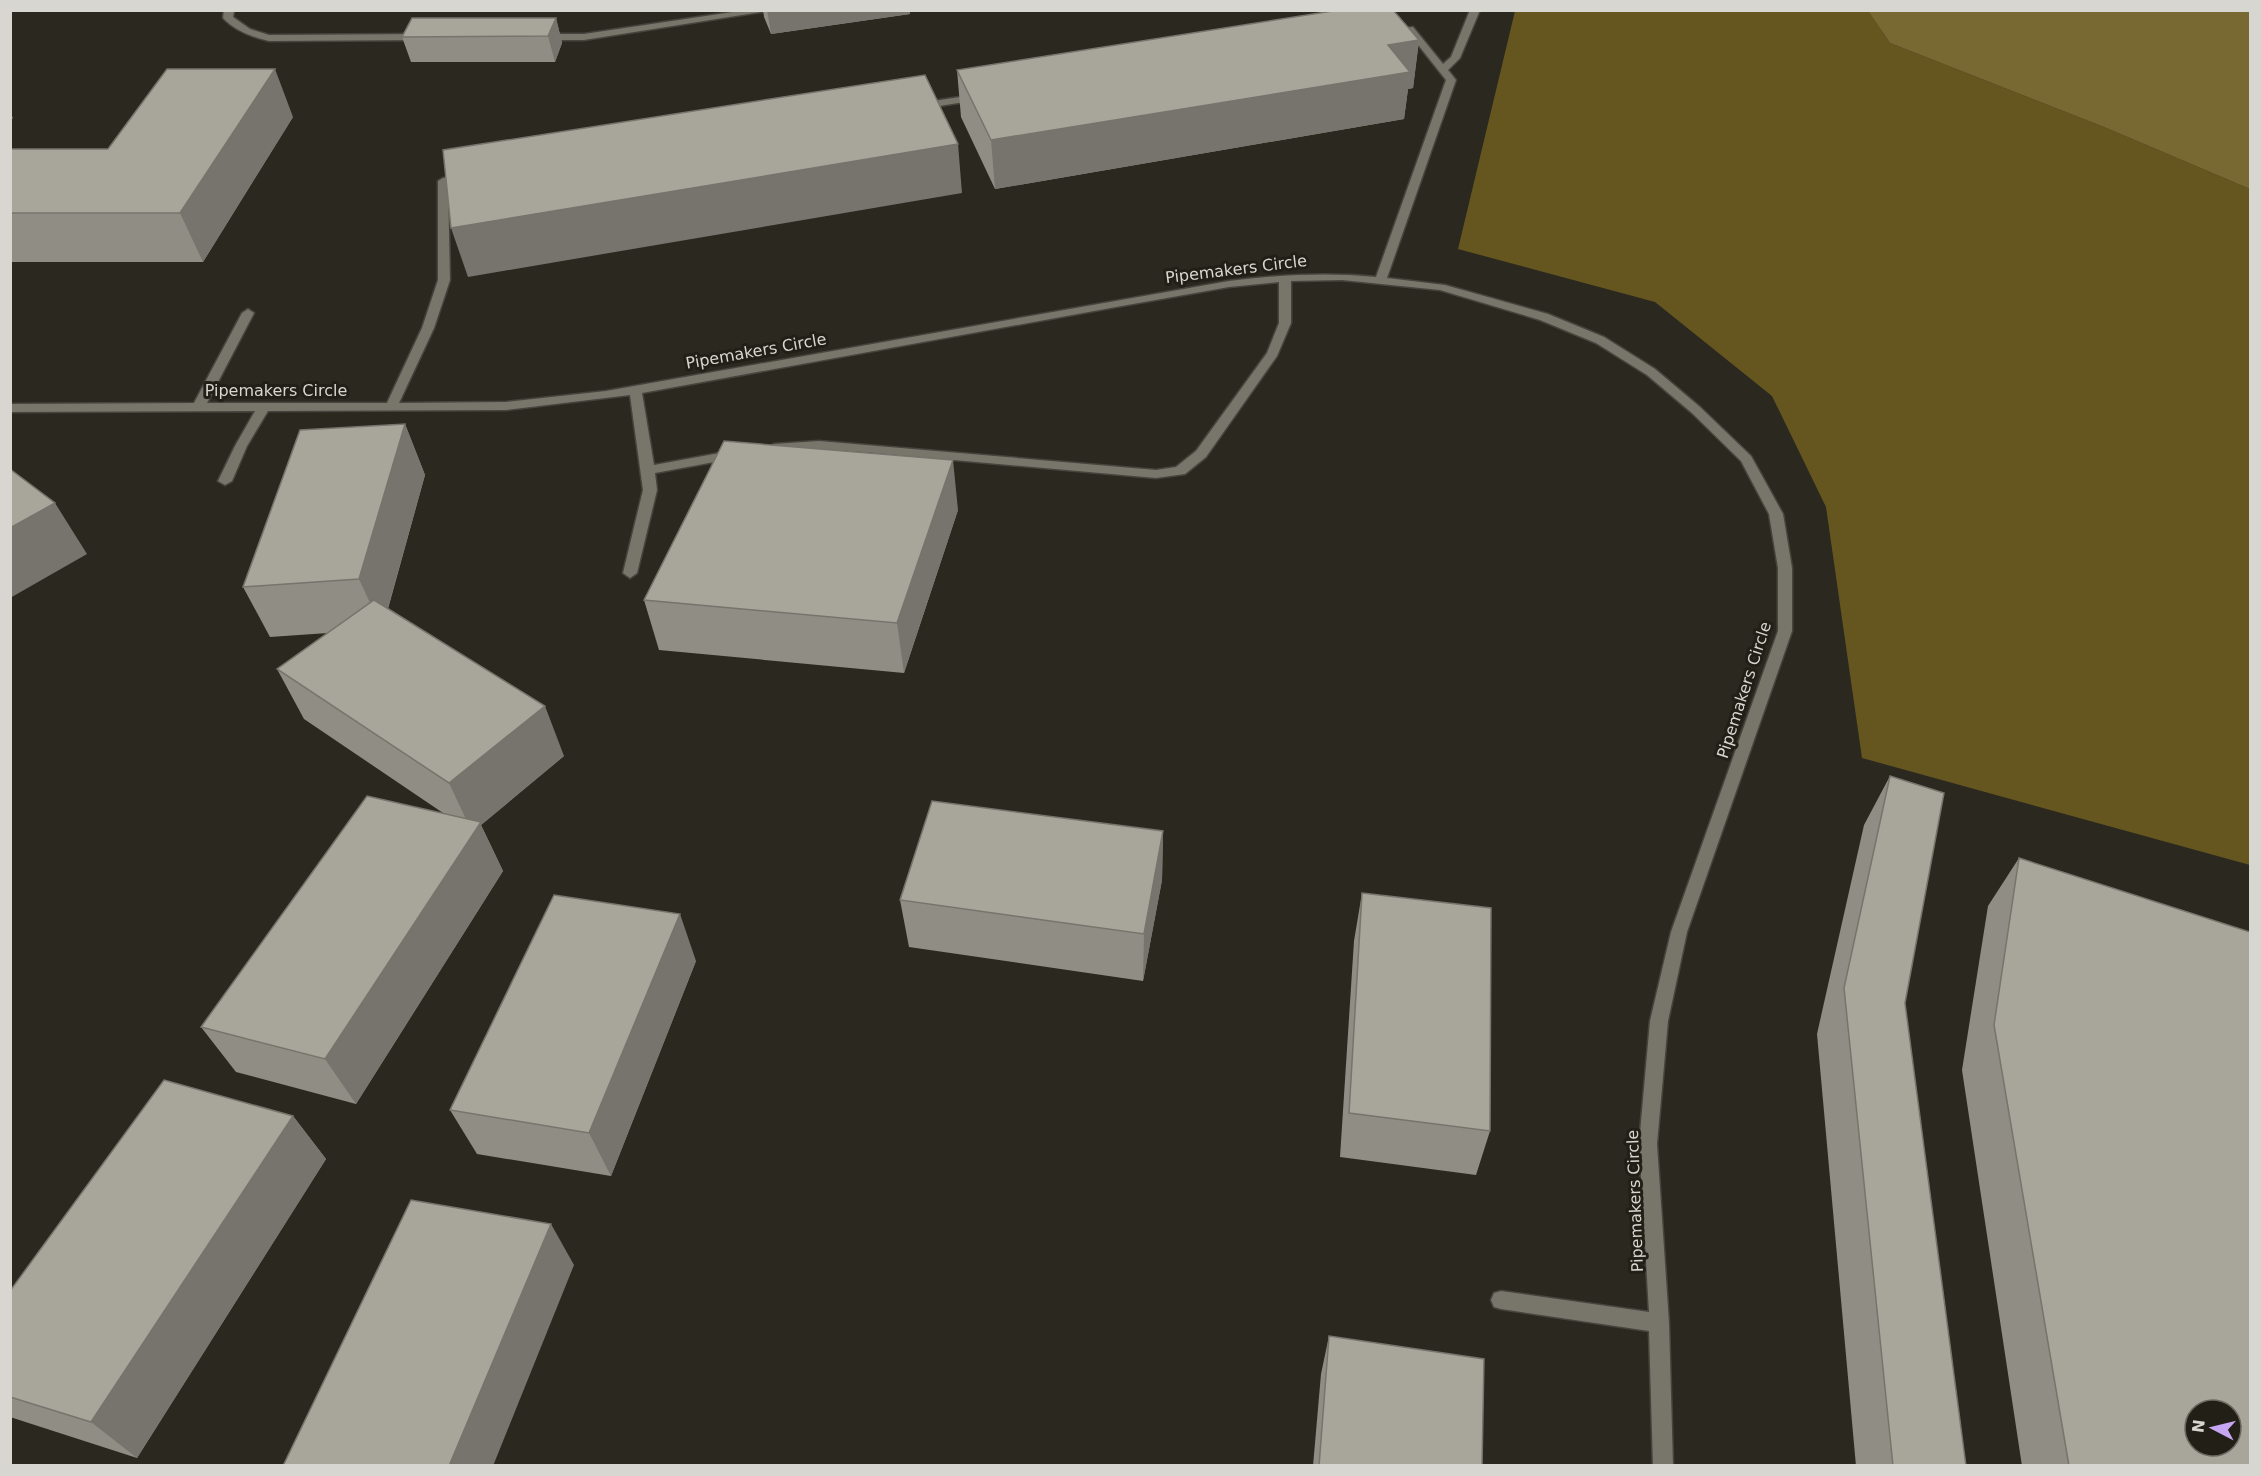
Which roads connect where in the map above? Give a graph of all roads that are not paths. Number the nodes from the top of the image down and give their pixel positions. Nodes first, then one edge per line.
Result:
1 (229, 10) edge
2 (769, 10) edge
3 (1475, 10) edge
4 (1374, 35) edge
5 (432, 37) edge
6 (526, 37) edge
7 (1443, 69) junction
8 (997, 94) edge
9 (914, 107) edge
10 (478, 176) edge
11 (1285, 278) junction
12 (1380, 281) junction
13 (248, 313) dead end
14 (635, 390) junction
15 (391, 407) junction
16 (10, 408) edge
17 (198, 408) junction
18 (263, 408) junction
19 (648, 470) junction
20 (225, 481) dead end
21 (630, 573) dead end
22 (1501, 1300) dead end
23 (1659, 1323) junction
24 (1663, 1466) edge

1 - 5 street
2 - 6 street
3 - 7 street
4 - 7 street
7 - 12 street
8 - 9 street
10 - 15 street
11 - 12 street, Pipemakers Circle
11 - 14 street, Pipemakers Circle
11 - 19 street
12 - 23 street, Pipemakers Circle
13 - 17 street
14 - 15 street, Pipemakers Circle
14 - 19 street
15 - 18 street, Pipemakers Circle
16 - 17 street, Pipemakers Circle
17 - 18 street, Pipemakers Circle
18 - 20 street
19 - 21 street
22 - 23 street
23 - 24 street, Pipemakers Circle

